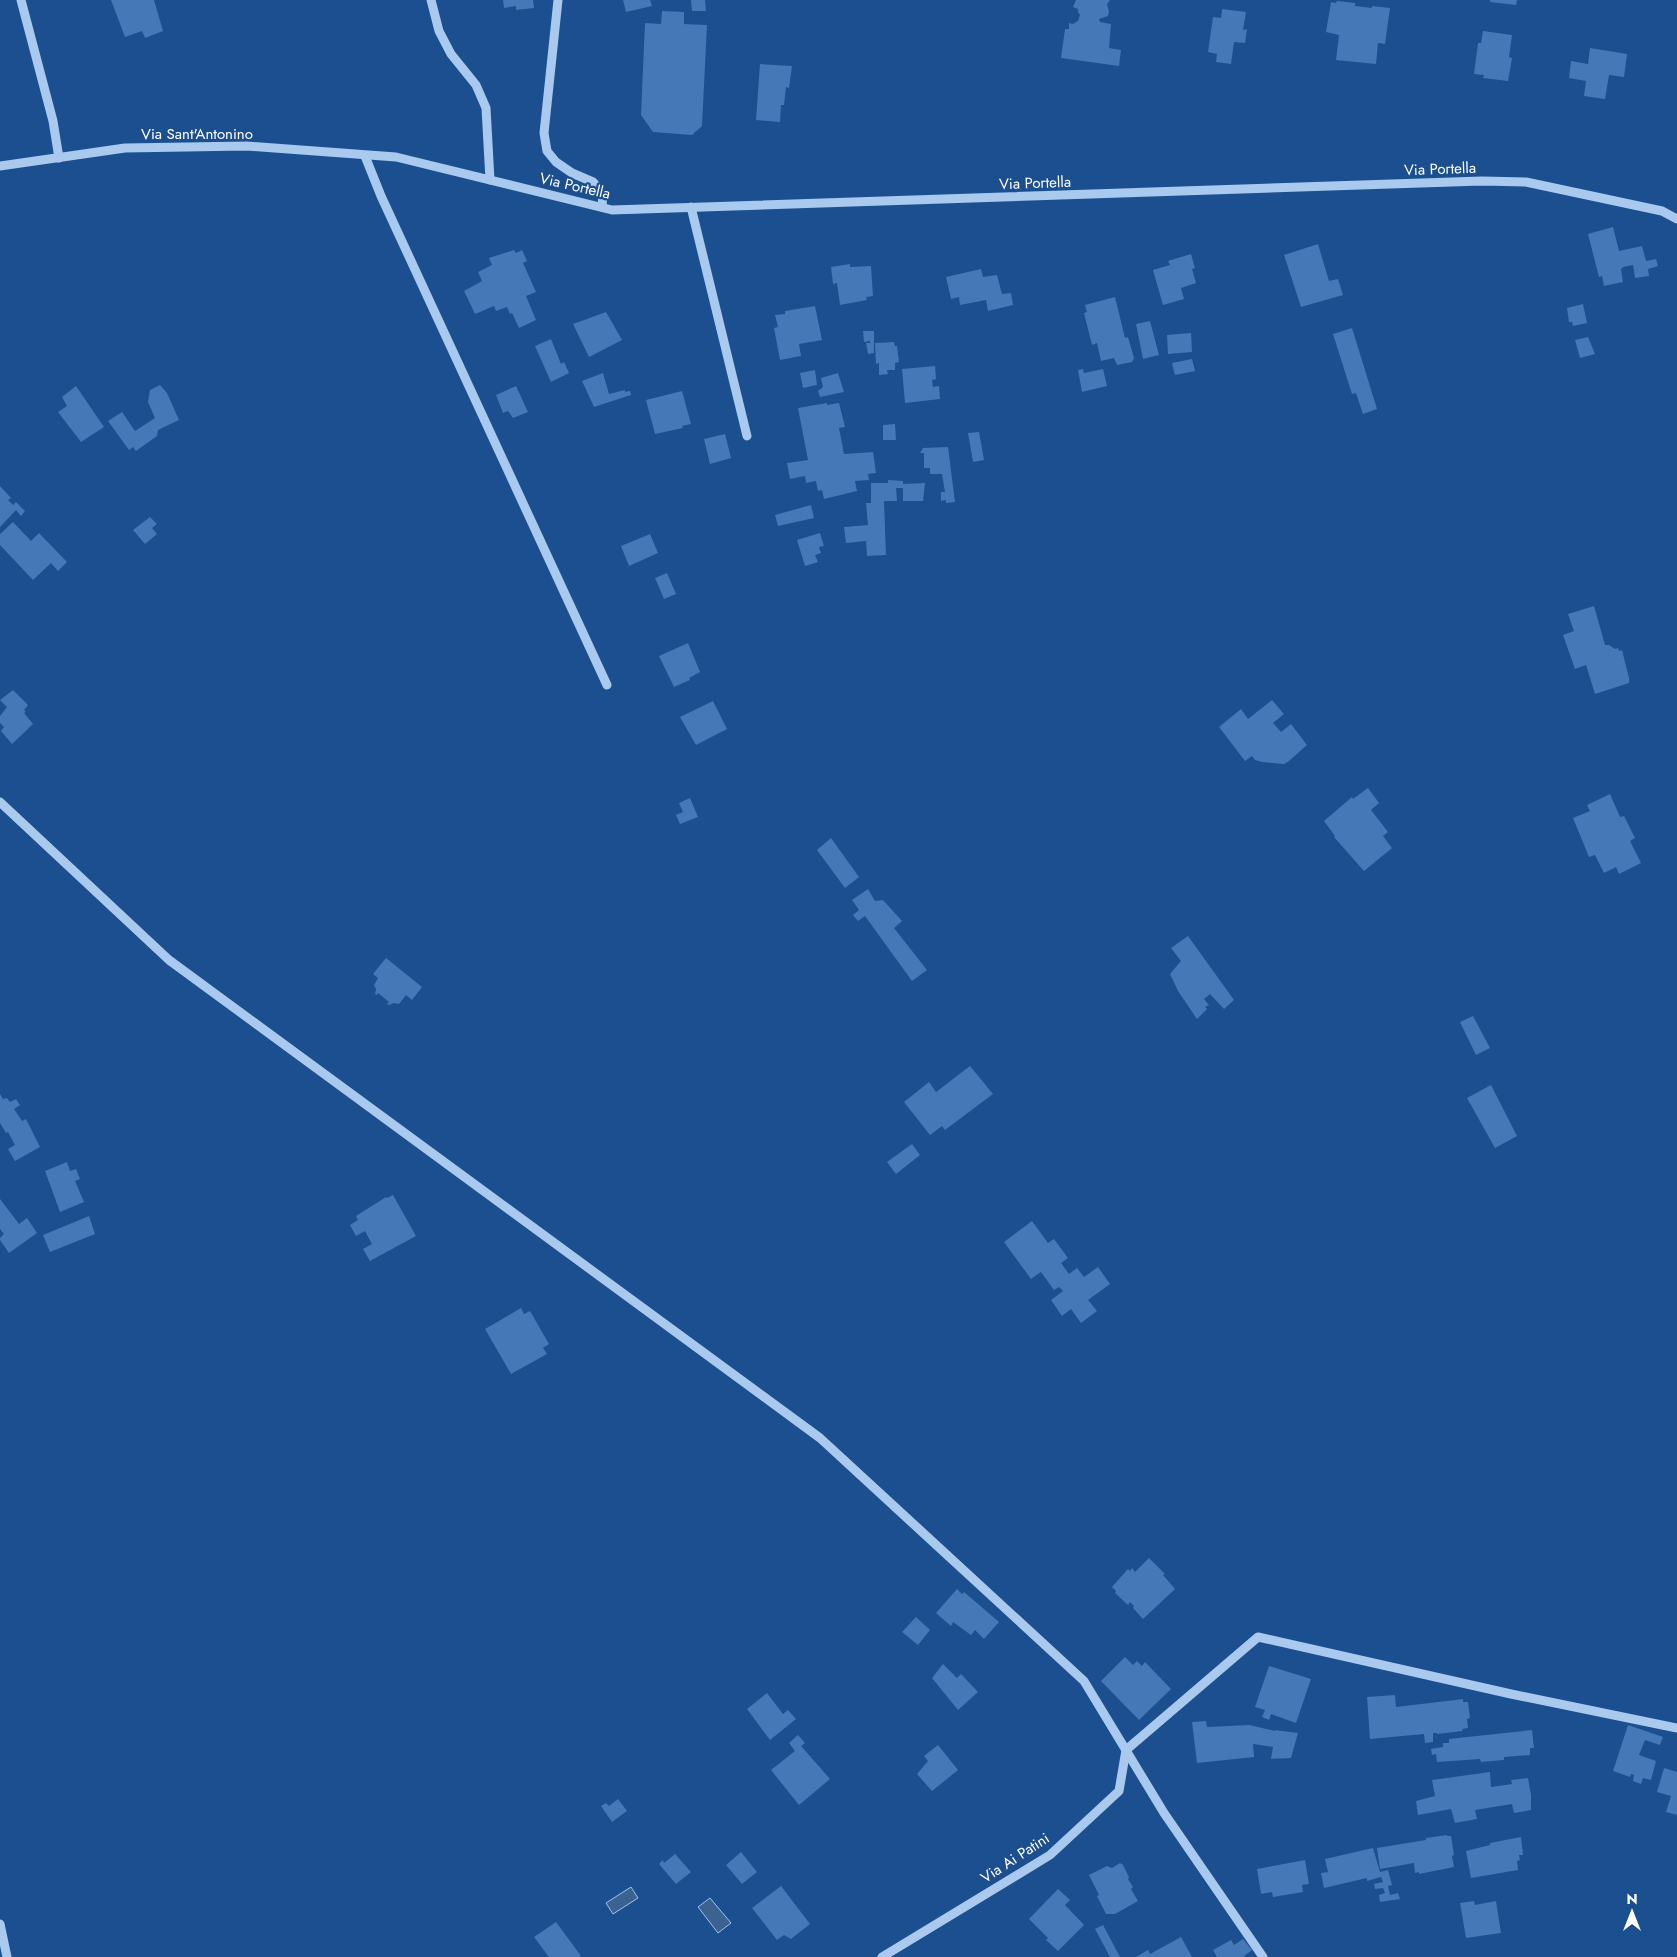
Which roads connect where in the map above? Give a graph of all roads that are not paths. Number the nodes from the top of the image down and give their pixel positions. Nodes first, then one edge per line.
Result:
1 (21, 0) edge
2 (431, 0) edge
3 (558, 0) edge
4 (365, 156) junction
5 (396, 157) joint
6 (59, 158) junction
7 (0, 166) edge
8 (490, 180) junction
9 (602, 207) junction
10 (691, 207) junction
11 (1677, 218) edge
12 (747, 436) dead end
13 (607, 684) dead end
14 (0, 802) edge
15 (1677, 1728) edge
16 (1126, 1750) junction
17 (0, 1924) edge
18 (7, 1957) edge
19 (882, 1957) edge
20 (1263, 1957) edge

1 - 6 street
2 - 8 street
3 - 9 street
4 - 5 street, Via Sant'Antonino
4 - 6 street, Via Sant'Antonino
4 - 13 street
5 - 8 street, Via Portella
6 - 7 street, Via Sant'Antonino
8 - 9 street, Via Portella
9 - 10 street, Via Portella
10 - 11 street, Via Portella
10 - 12 street
14 - 16 street
15 - 16 street
16 - 19 street, Via Ai Patini
16 - 20 street
17 - 18 street

